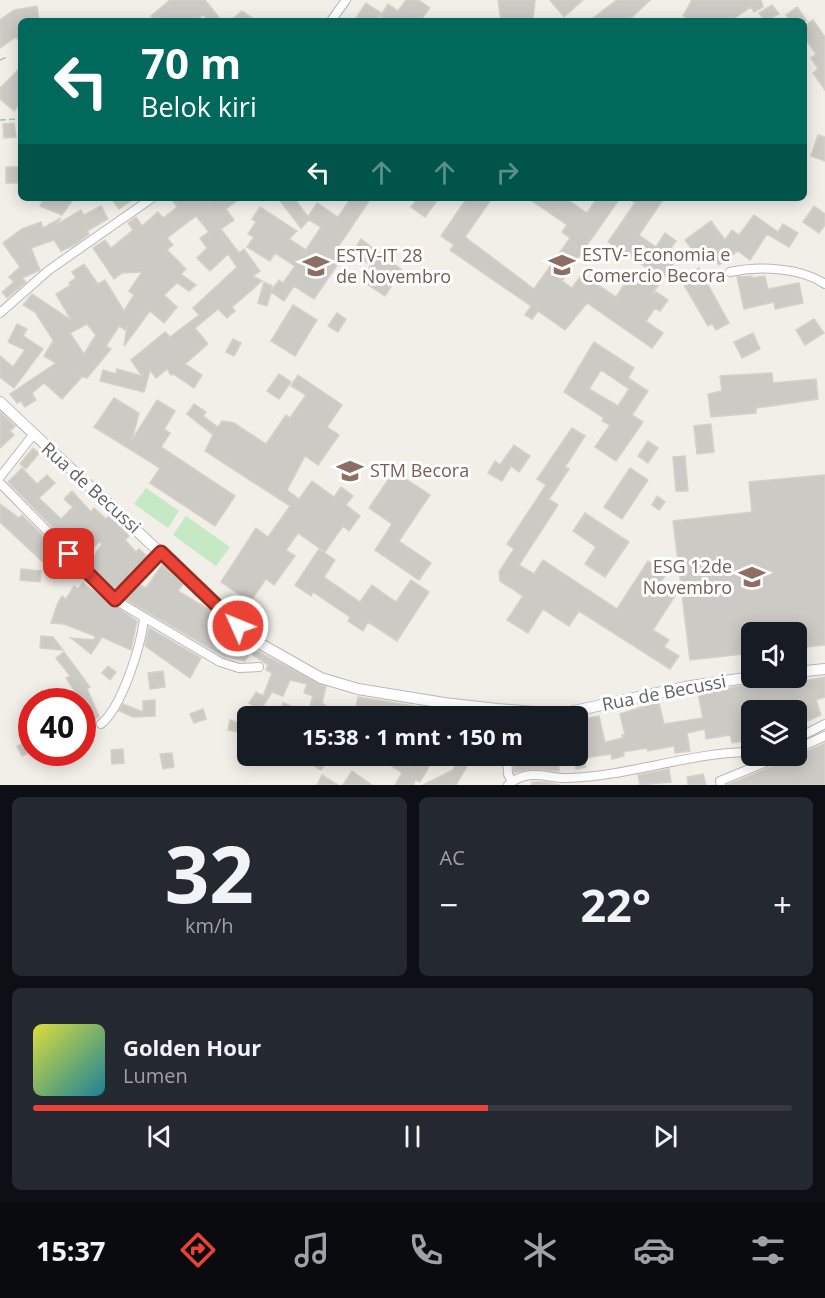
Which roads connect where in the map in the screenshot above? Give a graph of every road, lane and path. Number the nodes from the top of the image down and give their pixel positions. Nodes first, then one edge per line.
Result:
1 (346, 0) edge
2 (333, 18) edge
3 (7, 57) dead end
4 (0, 60) edge
5 (18, 119) edge
6 (0, 120) edge
7 (148, 201) edge
8 (730, 272) dead end
9 (825, 284) edge
10 (0, 313) edge
11 (0, 402) edge
12 (33, 435) junction
13 (13, 457) junction
14 (0, 462) edge
15 (1, 474) edge
16 (0, 483) edge
17 (161, 552) junction
18 (115, 600) junction
19 (144, 619) junction
20 (259, 667) dead end
21 (825, 669) edge
22 (807, 671) edge
23 (741, 679) edge
24 (100, 724) dead end
25 (825, 724) edge
26 (807, 734) edge
27 (825, 736) edge
28 (807, 744) edge
29 (741, 752) edge
30 (509, 766) edge
31 (757, 766) edge
32 (511, 782) edge
33 (721, 785) edge

1 - 2 street
3 - 4 path
5 - 6 path
7 - 10 street
8 - 9 street
11 - 12 street, Rua de Becussi
12 - 13 street
12 - 17 street, Rua de Becussi
13 - 14 street
13 - 15 street
16 - 18 street
17 - 18 street
17 - 23 street, Rua de Becussi
18 - 19 street
19 - 20 street
19 - 24 street
21 - 22 street
25 - 26 street
27 - 28 street
29 - 32 street
30 - 32 street
31 - 33 street

